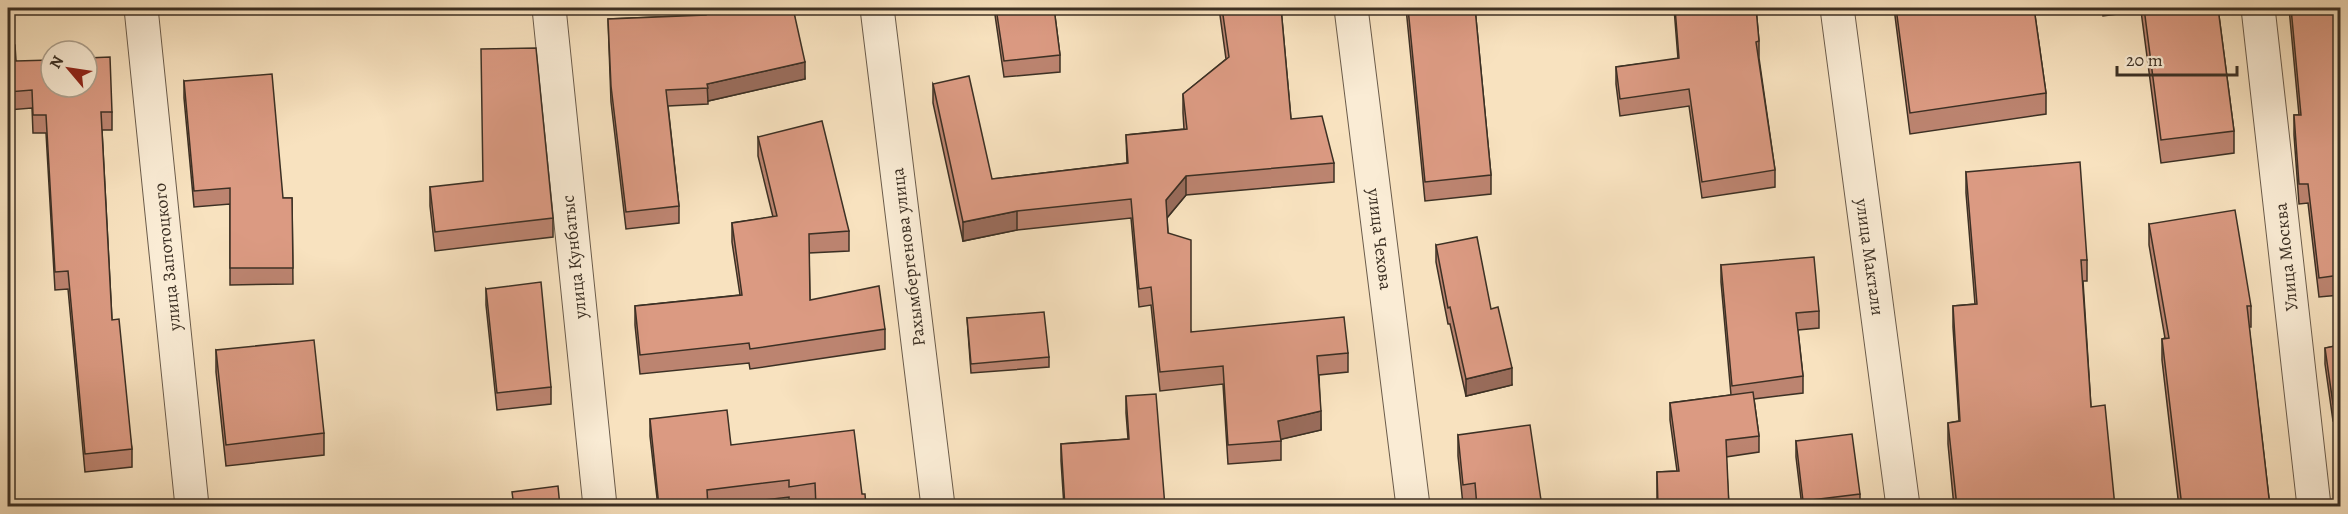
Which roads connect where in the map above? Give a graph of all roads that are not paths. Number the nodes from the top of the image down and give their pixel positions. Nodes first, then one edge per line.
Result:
1 (141, 8) edge
2 (549, 8) edge
3 (877, 8) edge
4 (1351, 8) edge
5 (1837, 8) edge
6 (2258, 8) edge
7 (192, 507) edge
8 (600, 507) edge
9 (938, 507) edge
10 (1413, 507) edge
11 (1904, 507) edge
12 (2314, 507) edge

1 - 7 street, улица Запотоцкого
2 - 8 street, улица Кунбатыс
3 - 9 street, Рахымбергенова улица
4 - 10 street, улица Чехова
5 - 11 street, улица Мактали
6 - 12 street, Улица Москва

